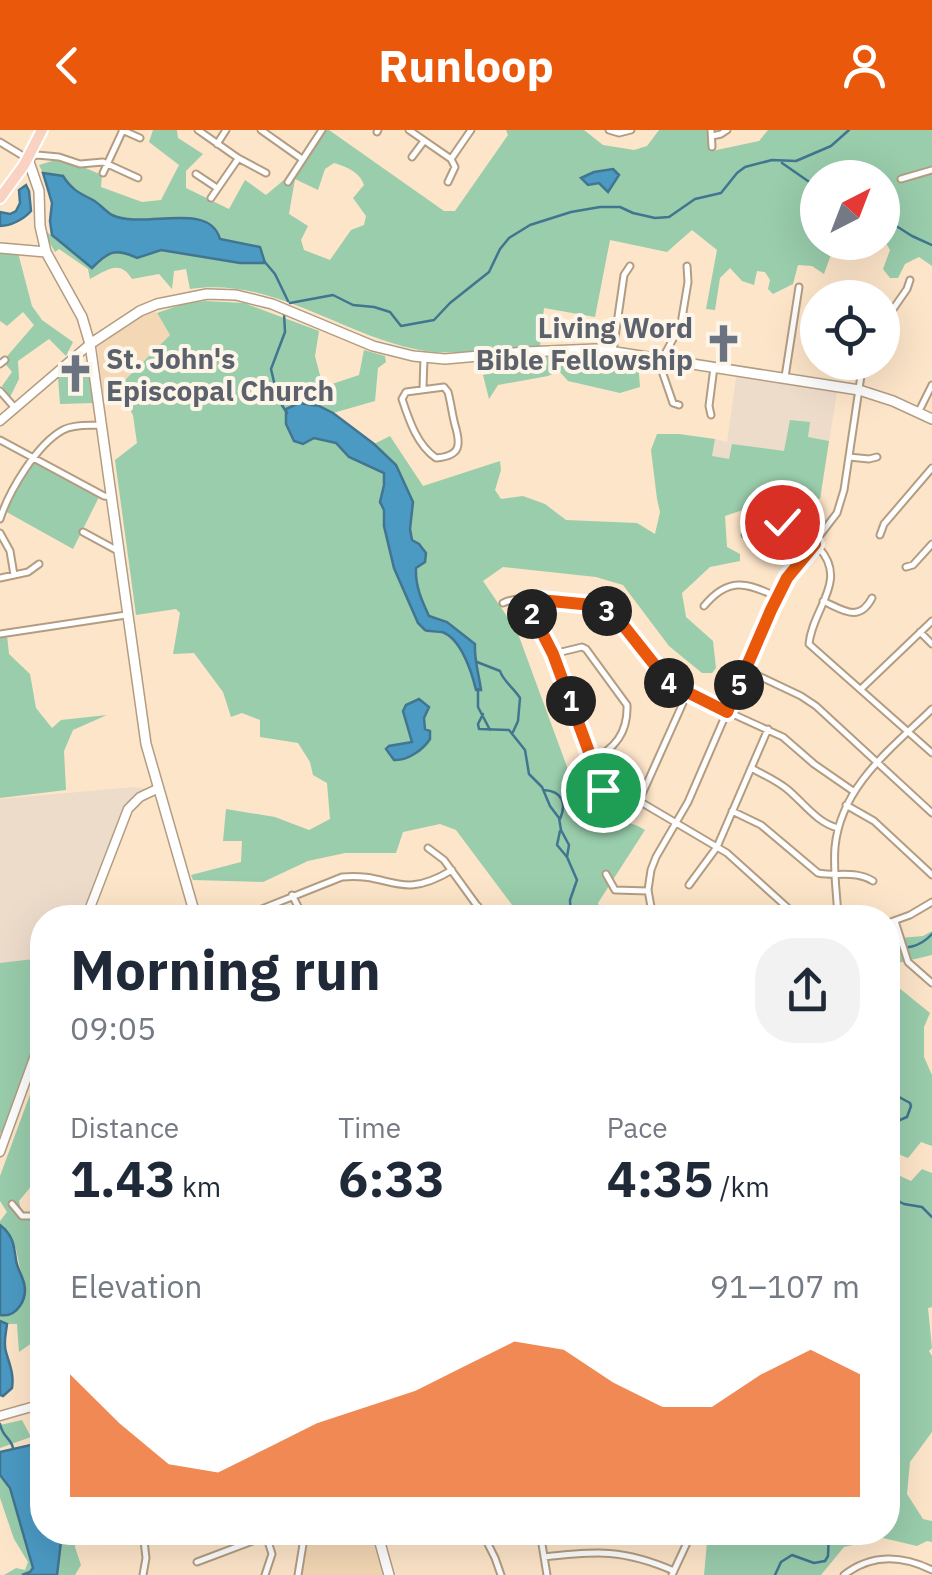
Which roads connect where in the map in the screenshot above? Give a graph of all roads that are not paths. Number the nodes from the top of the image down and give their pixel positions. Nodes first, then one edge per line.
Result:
1 (42, 130) edge
2 (123, 130) edge
3 (198, 130) edge
4 (226, 130) edge
5 (260, 130) edge
6 (322, 130) edge
7 (409, 130) edge
8 (471, 130) edge
9 (609, 130) edge
10 (631, 130) edge
11 (727, 130) edge
12 (711, 133) edge
13 (140, 138) dead end
14 (424, 141) junction
15 (0, 142) edge
16 (217, 144) junction
17 (712, 148) dead end
18 (412, 157) dead end
19 (238, 158) junction
20 (28, 159) junction
21 (451, 159) junction
22 (302, 160) junction
23 (108, 163) junction
24 (932, 170) edge
25 (103, 173) dead end
26 (196, 174) dead end
27 (266, 174) dead end
28 (138, 178) dead end
29 (902, 179) dead end
30 (288, 182) dead end
31 (448, 182) dead end
32 (218, 188) junction
33 (0, 198) edge
34 (212, 198) dead end
35 (0, 248) edge
36 (46, 252) junction
37 (630, 266) dead end
38 (686, 266) dead end
39 (910, 280) dead end
40 (798, 287) dead end
41 (900, 301) edge
42 (90, 344) junction
43 (613, 351) junction
44 (424, 358) junction
45 (664, 360) junction
46 (714, 368) junction
47 (785, 377) junction
48 (860, 380) edge
49 (932, 385) edge
50 (423, 388) junction
51 (859, 390) junction
52 (0, 392) edge
53 (678, 406) dead end
54 (15, 408) junction
55 (918, 413) junction
56 (711, 415) dead end
57 (932, 419) edge
58 (0, 421) edge
59 (102, 426) junction
60 (0, 440) edge
61 (848, 457) junction
62 (877, 457) dead end
63 (32, 458) junction
64 (932, 468) edge
65 (112, 497) junction
66 (783, 518) dead end
67 (0, 519) edge
68 (83, 532) dead end
69 (783, 532) junction
70 (0, 533) edge
71 (745, 535) dead end
72 (880, 535) dead end
73 (815, 544) junction
74 (932, 544) edge
75 (118, 551) junction
76 (40, 564) dead end
77 (906, 567) dead end
78 (14, 575) junction
79 (0, 578) edge
80 (777, 597) junction
81 (872, 598) dead end
82 (530, 599) junction
83 (823, 601) junction
84 (503, 603) dead end
85 (704, 606) dead end
86 (128, 615) junction
87 (932, 621) edge
88 (920, 632) junction
89 (0, 634) edge
90 (932, 644) edge
91 (553, 654) junction
92 (746, 670) junction
93 (862, 688) junction
94 (688, 694) junction
95 (932, 709) edge
96 (727, 712) junction
97 (768, 730) junction
98 (909, 732) junction
99 (932, 753) edge
100 (592, 759) junction
101 (877, 762) junction
102 (752, 768) junction
103 (158, 789) junction
104 (852, 791) junction
105 (640, 801) junction
106 (846, 806) junction
107 (732, 812) junction
108 (932, 813) edge
109 (676, 824) junction
110 (838, 828) junction
111 (717, 847) junction
112 (428, 848) dead end
113 (452, 870) junction
114 (606, 874) dead end
115 (835, 874) junction
116 (932, 875) edge
117 (874, 881) dead end
118 (689, 885) dead end
119 (648, 891) junction
120 (292, 895) junction
121 (932, 902) edge
122 (91, 905) edge
123 (192, 905) edge
124 (273, 905) edge
125 (297, 905) edge
126 (477, 905) edge
127 (651, 905) edge
128 (786, 905) edge
129 (837, 905) edge
130 (900, 919) edge
131 (900, 943) edge
132 (932, 983) edge
133 (30, 1069) edge
134 (2, 1140) edge
135 (0, 1152) edge
136 (12, 1204) dead end
137 (30, 1217) edge
138 (30, 1407) edge
139 (0, 1416) edge
140 (142, 1545) edge
141 (238, 1545) edge
142 (269, 1545) edge
143 (303, 1545) edge
144 (381, 1545) edge
145 (488, 1545) edge
146 (542, 1545) edge
147 (686, 1545) edge
148 (544, 1557) junction
149 (196, 1562) dead end
150 (932, 1570) edge
151 (673, 1573) edge
152 (143, 1575) edge
153 (266, 1575) edge
154 (298, 1575) edge
155 (389, 1575) edge
156 (501, 1575) edge
157 (548, 1575) edge
158 (844, 1575) edge

1 - 20 main road
2 - 13 street
2 - 23 street
3 - 16 street
4 - 16 street
5 - 22 street
6 - 22 street
7 - 14 street
8 - 21 street
9 - 10 street
11 - 12 street
12 - 17 street
14 - 18 street
14 - 21 street
15 - 20 street
16 - 19 street
19 - 27 street
19 - 32 street
20 - 23 street
20 - 33 main road
20 - 36 main road
21 - 31 street
22 - 30 street
23 - 25 street
23 - 28 street
24 - 29 street
26 - 32 street
32 - 34 street
35 - 36 main road
36 - 42 main road
37 - 43 street
38 - 45 street
39 - 41 street
40 - 47 street
42 - 44 main road
42 - 54 street
42 - 59 main road
43 - 44 main road
43 - 45 main road
44 - 50 street
45 - 46 main road
45 - 53 street
46 - 47 main road
46 - 56 street
47 - 51 main road
48 - 51 street
49 - 55 street
50 - 50 street
51 - 55 main road
51 - 61 street
52 - 54 street
54 - 58 street
55 - 57 main road
59 - 63 street
59 - 65 main road
60 - 63 street
61 - 62 street
61 - 73 street
63 - 65 street
63 - 67 street
64 - 72 street
65 - 75 main road
66 - 69 street
68 - 75 street
69 - 71 street
69 - 73 street
70 - 78 street
73 - 80 street
73 - 83 street
74 - 77 street
75 - 86 main road
76 - 78 street
78 - 79 street
80 - 85 street
80 - 92 street
81 - 83 street
82 - 84 street
82 - 91 street
82 - 94 street
83 - 93 street
86 - 89 street
86 - 103 main road
87 - 88 street
88 - 90 street
88 - 93 street
91 - 100 street
91 - 100 street
92 - 96 street
92 - 101 street
93 - 98 street
94 - 96 street
94 - 105 street
95 - 98 street
96 - 97 street
96 - 109 street
97 - 102 street
97 - 104 street
98 - 99 street
98 - 101 street
100 - 105 street
101 - 104 street
101 - 108 street
102 - 107 street
102 - 110 street
103 - 122 street
103 - 123 main road
104 - 106 street
105 - 109 street
106 - 110 street
106 - 116 street
107 - 111 street
107 - 115 street
109 - 111 street
109 - 119 street
110 - 115 street
111 - 118 street
111 - 128 street
112 - 113 street
113 - 120 street
113 - 126 street
114 - 119 street
115 - 117 street
115 - 129 street
119 - 127 street
120 - 124 street
120 - 125 street
121 - 130 street
131 - 132 street
133 - 134 street
134 - 135 street
136 - 137 street
138 - 139 street
140 - 152 street
141 - 149 street
142 - 153 street
143 - 154 street
144 - 155 main road
145 - 156 street
146 - 148 street
147 - 151 street
148 - 151 street
148 - 157 street
150 - 158 street

